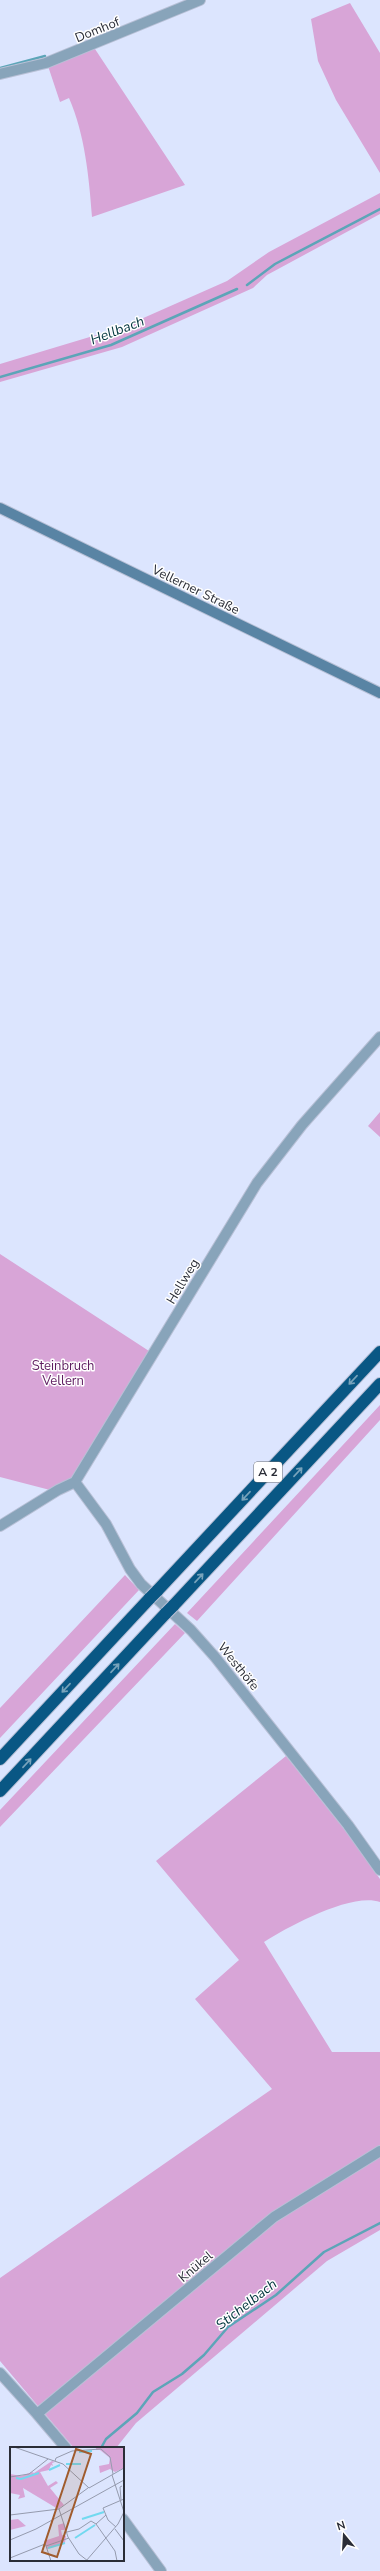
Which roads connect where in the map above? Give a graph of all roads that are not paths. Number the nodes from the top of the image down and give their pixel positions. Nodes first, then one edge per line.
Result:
1 (200, 0) edge
2 (0, 74) edge
3 (0, 508) edge
4 (380, 693) edge
5 (380, 1037) edge
6 (380, 1352) edge
7 (380, 1384) edge
8 (75, 1482) junction
9 (0, 1526) edge
10 (0, 1759) edge
11 (0, 1792) edge
12 (380, 1870) edge
13 (380, 2151) edge
14 (0, 2373) edge
15 (37, 2414) junction
16 (65, 2447) edge
17 (124, 2520) edge
18 (161, 2571) edge

1 - 2 street, Domhof
3 - 4 main road, Vellerner Straße
5 - 8 street, Hellweg
6 -> 10 highway, A 2
11 -> 7 highway, A 2
8 - 9 street, Hellweg
8 - 12 street, Westhöfe
13 - 15 street, Knükel
14 - 15 street
15 - 16 street
17 - 18 street

